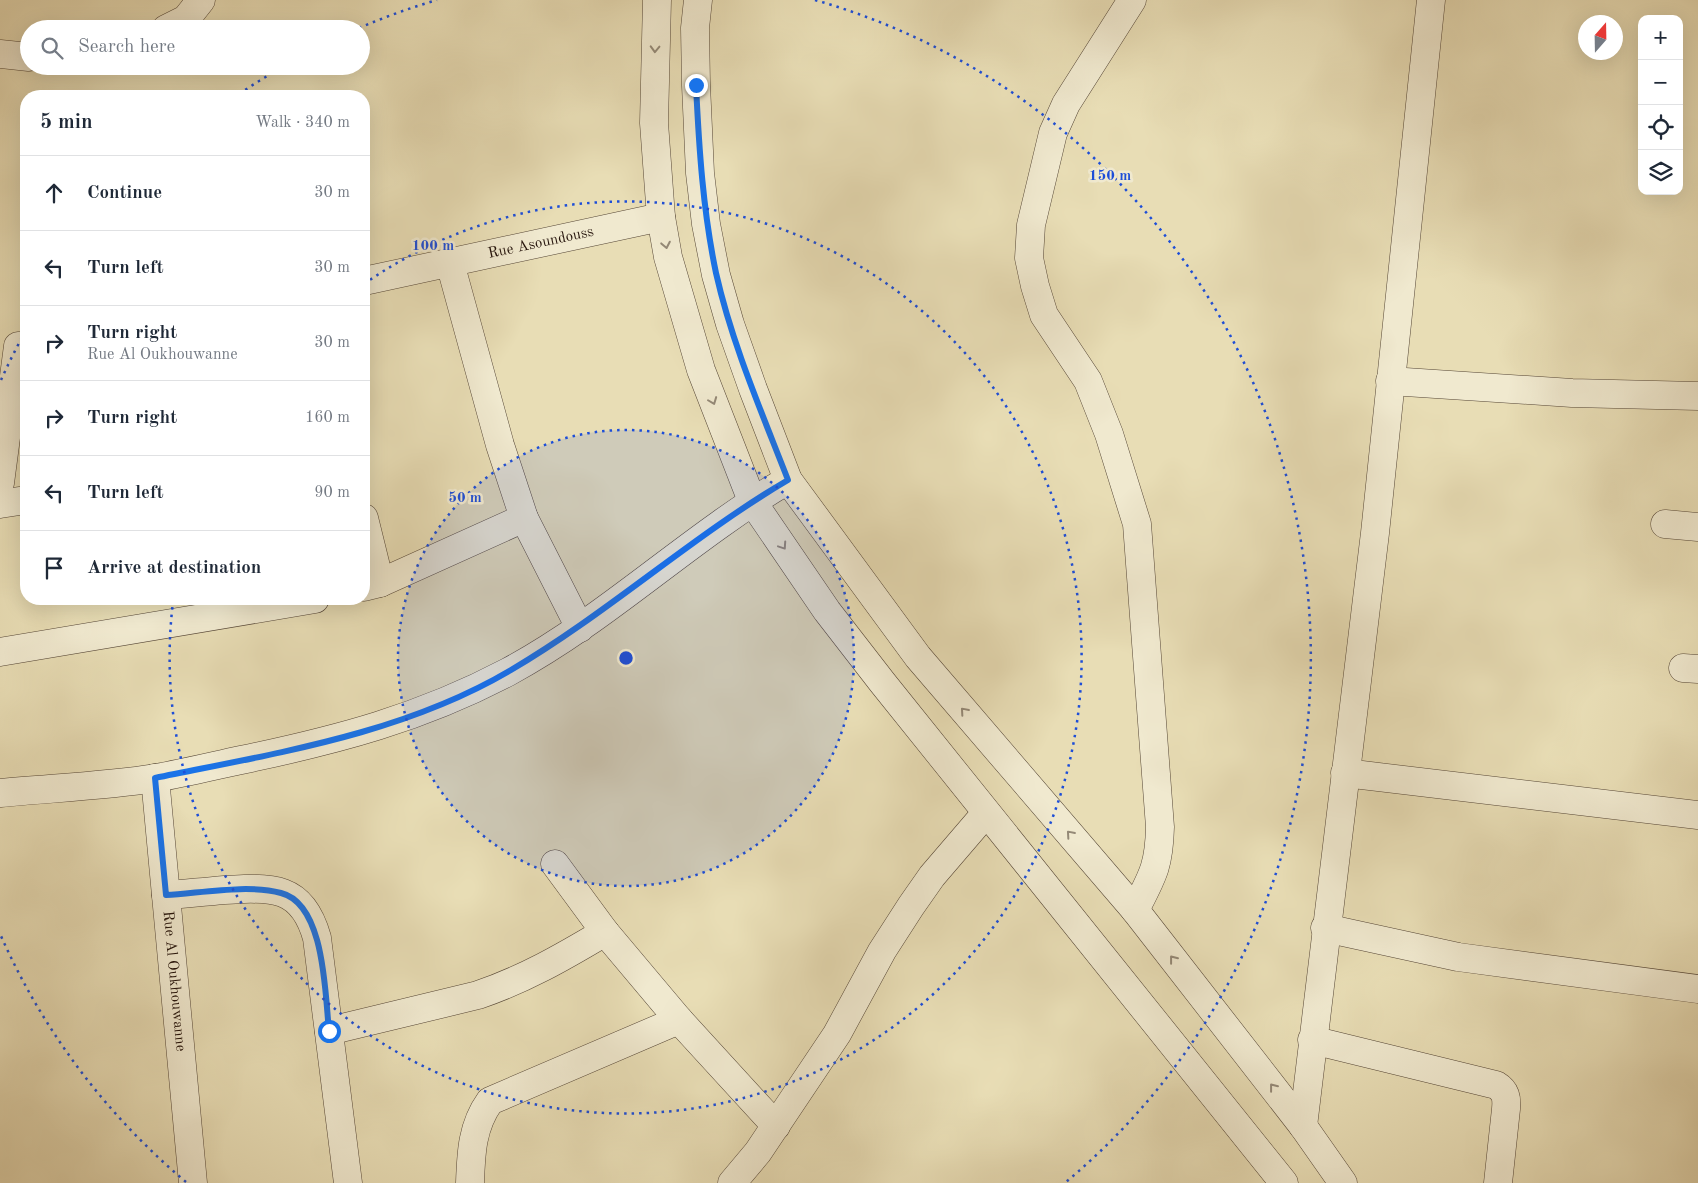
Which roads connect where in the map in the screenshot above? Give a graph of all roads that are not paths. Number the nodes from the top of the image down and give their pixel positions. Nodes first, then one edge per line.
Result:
1 (202, 0) edge
2 (657, 0) edge
3 (698, 0) edge
4 (1132, 0) edge
5 (1431, 0) edge
6 (184, 20) edge
7 (0, 54) edge
8 (20, 56) edge
9 (661, 217) junction
10 (450, 263) junction
11 (370, 280) edge
12 (15, 346) edge
13 (1390, 382) junction
14 (1698, 396) edge
15 (788, 480) junction
16 (0, 483) edge
17 (20, 501) edge
18 (752, 501) junction
19 (0, 504) edge
20 (524, 518) junction
21 (1666, 524) dead end
22 (1698, 527) edge
23 (370, 568) edge
24 (372, 585) edge
25 (279, 605) edge
26 (580, 628) junction
27 (0, 652) edge
28 (1345, 773) junction
29 (155, 778) junction
30 (0, 793) edge
31 (986, 813) junction
32 (1698, 815) edge
33 (555, 864) dead end
34 (166, 895) junction
35 (1135, 910) junction
36 (1325, 928) junction
37 (605, 932) junction
38 (1698, 989) edge
39 (679, 1020) junction
40 (329, 1031) junction
41 (1312, 1040) junction
42 (776, 1126) junction
43 (1303, 1126) junction
44 (193, 1183) edge
45 (348, 1183) edge
46 (470, 1183) edge
47 (732, 1183) edge
48 (1284, 1183) edge
49 (1343, 1183) edge
50 (1498, 1183) edge

1 - 6 street
2 -> 9 street
3 - 15 street
4 - 35 street
5 - 13 street
7 - 8 street
9 - 10 street, Rue Asoundouss
9 -> 18 street
10 - 11 street, Rue Asoundouss
10 - 20 street
12 - 16 street
13 - 14 street
13 - 28 street
15 - 18 street
35 -> 15 street
17 - 19 street
18 - 26 street
18 -> 31 street
20 - 24 street
20 - 26 street
21 - 22 street
23 - 24 street
25 - 27 street
26 - 29 street
28 - 32 street
28 - 36 street
29 - 30 street
29 - 34 street, Rue Al Oukhouwanne
31 - 42 street
31 - 48 street
33 - 37 street
34 - 40 street
34 - 44 street, Rue Al Oukhouwanne
43 -> 35 street
36 - 38 street
36 - 41 street
37 - 39 street
37 - 40 street
39 - 42 street
39 - 46 street
40 - 45 street
41 - 43 street
41 - 50 street
42 - 47 street
43 - 49 street

